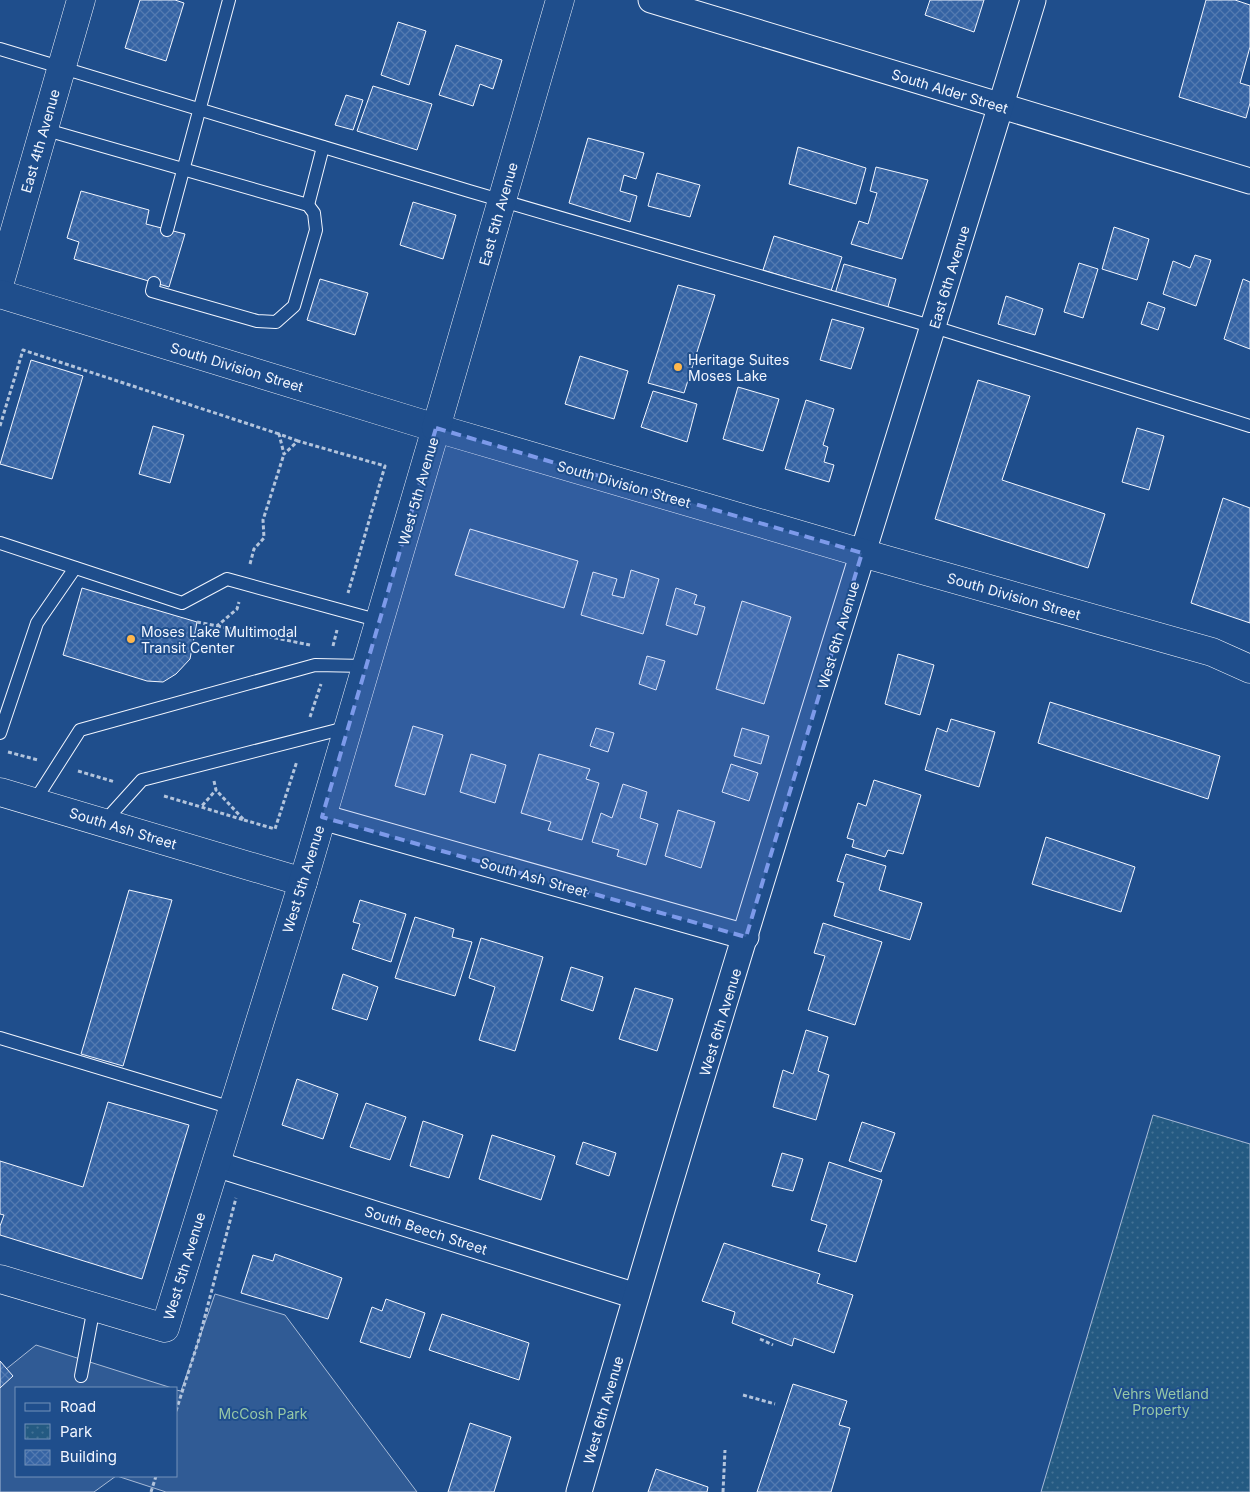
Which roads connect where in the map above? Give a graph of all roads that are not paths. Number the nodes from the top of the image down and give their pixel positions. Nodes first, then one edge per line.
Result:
1 (81, 0) edge
2 (229, 0) edge
3 (560, 0) edge
4 (651, 0) edge
5 (1033, 0) edge
6 (0, 49) edge
7 (61, 68) junction
8 (1001, 107) junction
9 (199, 109) junction
10 (43, 129) junction
11 (324, 147) junction
12 (183, 169) junction
13 (1250, 181) edge
14 (501, 201) junction
15 (308, 205) junction
16 (167, 230) dead end
17 (0, 282) edge
18 (154, 282) dead end
19 (0, 294) edge
20 (934, 327) junction
21 (1250, 426) edge
22 (436, 428) junction
23 (0, 544) edge
24 (862, 553) junction
25 (75, 568) junction
26 (380, 621) junction
27 (366, 666) junction
28 (1250, 669) edge
29 (349, 727) junction
30 (0, 733) edge
31 (0, 792) edge
32 (34, 802) junction
33 (322, 817) junction
34 (104, 822) junction
35 (303, 882) junction
36 (746, 937) junction
37 (0, 1038) edge
38 (232, 1108) junction
39 (216, 1164) junction
40 (0, 1279) edge
41 (636, 1296) junction
42 (94, 1307) junction
43 (81, 1376) dead end
44 (579, 1492) edge

1 - 7 main road, East 4th Avenue
2 - 9 lane
3 - 14 main road, East 5th Avenue
4 - 8 street, South Alder Street
5 - 8 street, East 6th Avenue
6 - 7 lane
7 - 9 lane
7 - 10 main road, East 4th Avenue
8 - 13 street, South Alder Street
8 - 20 street, East 6th Avenue
9 - 11 lane
9 - 12 lane
10 - 12 lane
10 - 17 main road, East 4th Avenue
11 - 14 lane
11 - 15 lane
12 - 15 lane
12 - 16 lane
14 - 20 lane
14 - 22 main road, East 5th Avenue
15 - 18 lane
19 - 22 main road, South Division Street
20 - 21 lane
20 - 24 street, East 6th Avenue
22 - 24 main road, South Division Street
22 - 26 main road, West 5th Avenue
23 - 25 lane
24 - 28 main road, South Division Street
24 - 36 street, West 6th Avenue
25 - 26 lane
25 - 30 lane
26 - 27 main road, West 5th Avenue
27 - 29 main road, West 5th Avenue
27 - 32 lane
29 - 33 main road, West 5th Avenue
29 - 34 lane
31 - 32 main road, South Ash Street
32 - 34 main road, South Ash Street
33 - 35 main road, West 5th Avenue
33 - 36 street, South Ash Street
34 - 35 main road, South Ash Street
35 - 38 main road, West 5th Avenue
36 - 41 street, West 6th Avenue
37 - 38 lane
38 - 39 main road, West 5th Avenue
39 - 41 street, South Beech Street
39 - 42 main road, West 5th Avenue
40 - 42 main road
41 - 44 street, West 6th Avenue
42 - 43 lane

